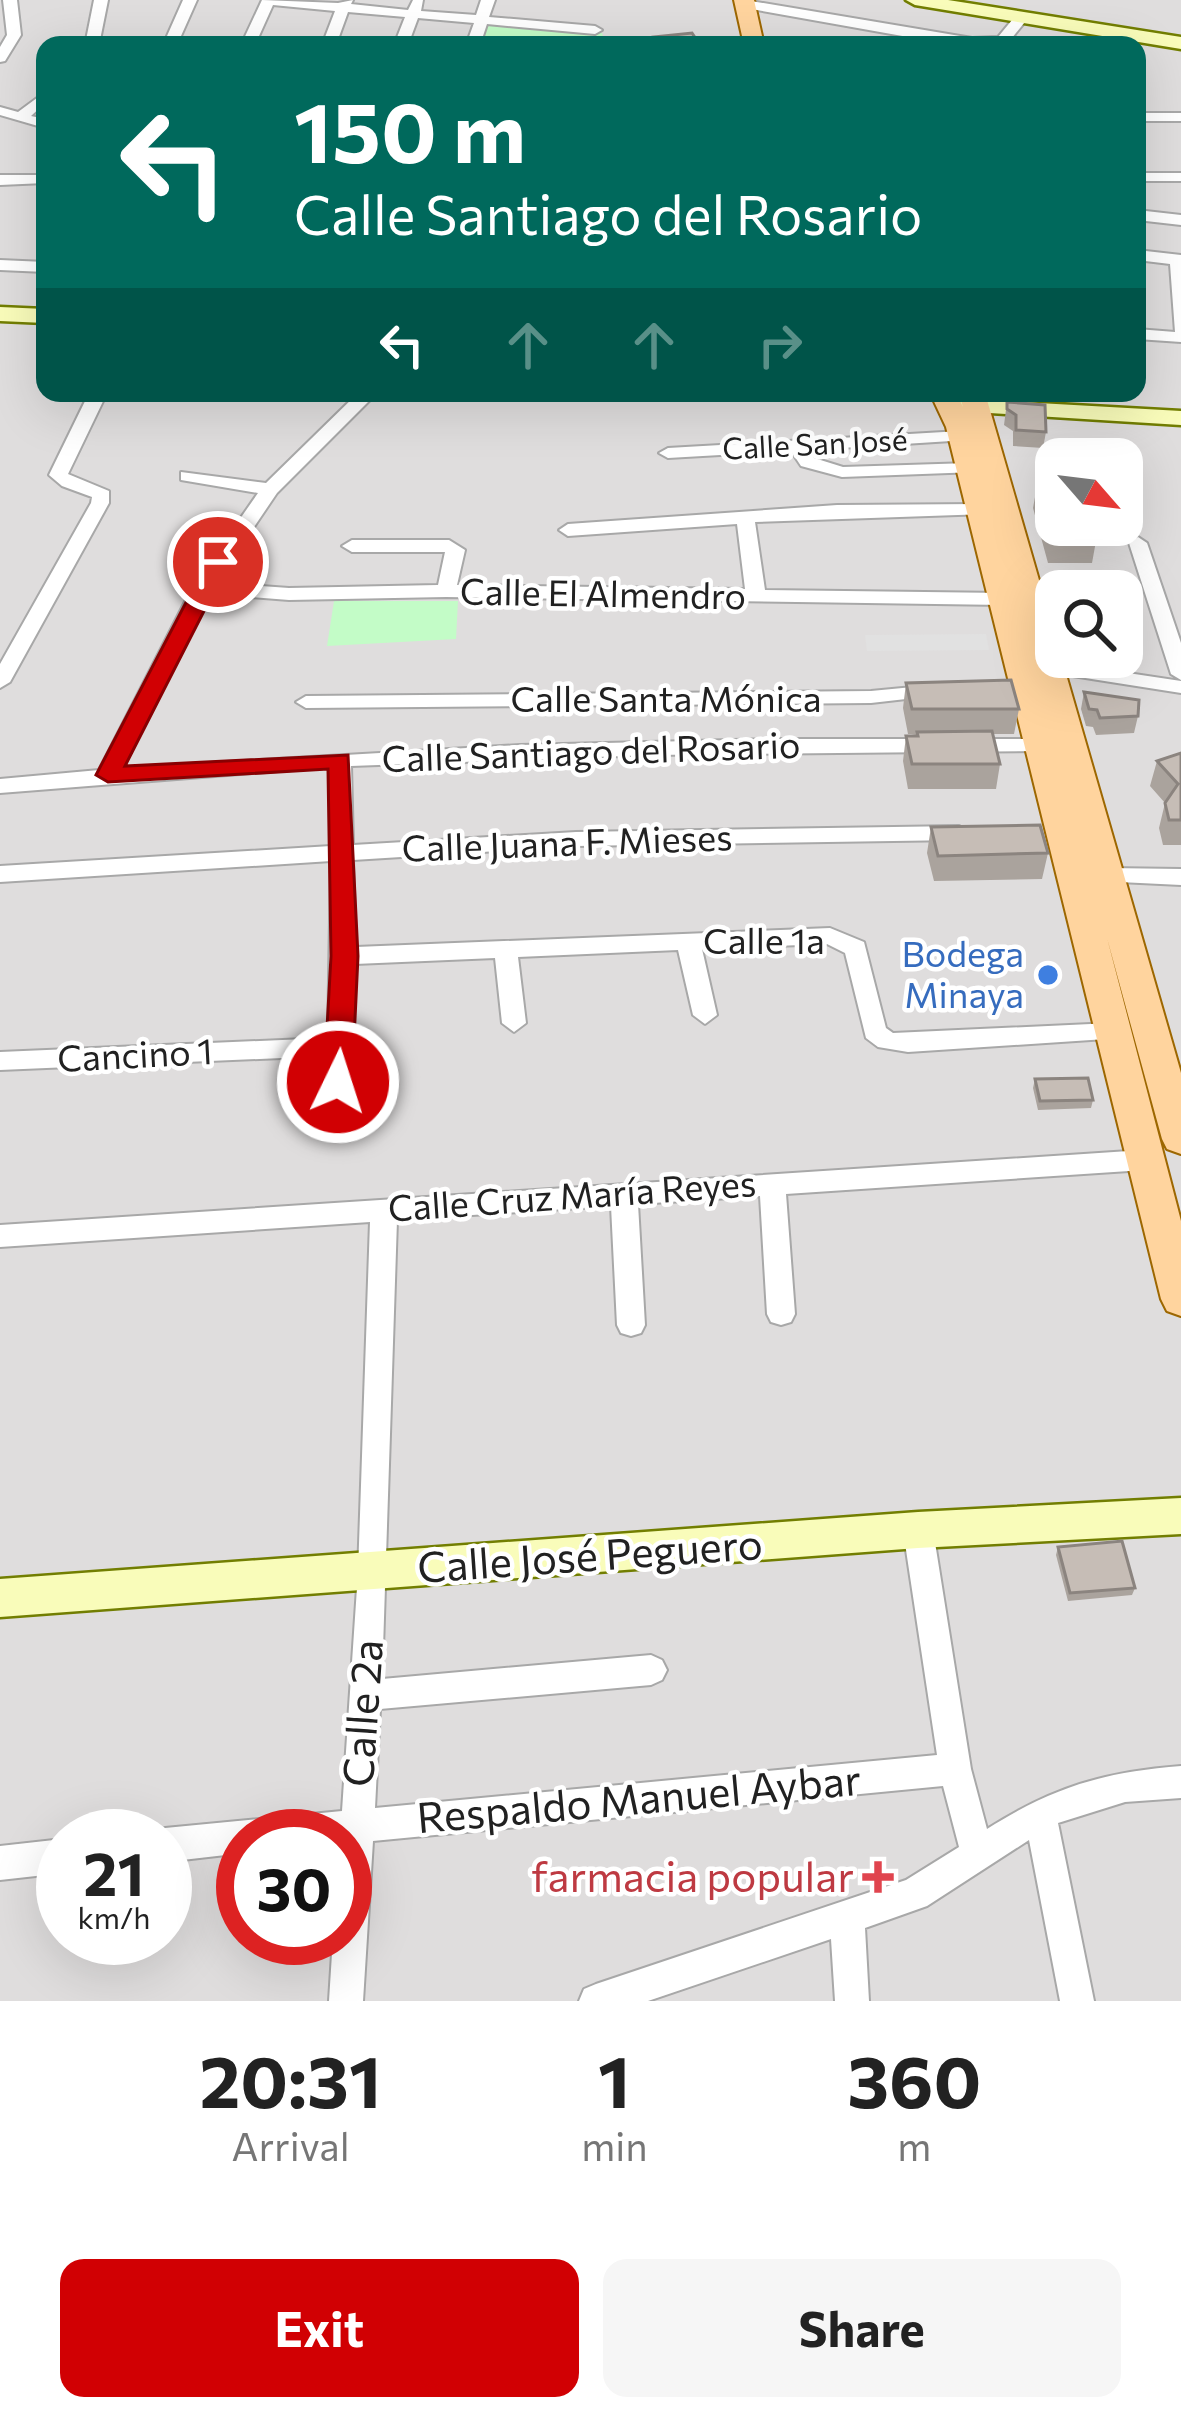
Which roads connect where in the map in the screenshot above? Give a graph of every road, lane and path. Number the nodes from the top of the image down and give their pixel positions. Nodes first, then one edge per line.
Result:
1 (10, 0) edge
2 (100, 0) edge
3 (190, 0) edge
4 (255, 0) edge
5 (488, 0) edge
6 (915, 0) edge
7 (268, 1) edge
8 (738, 2) edge
9 (344, 3) edge
10 (995, 6) edge
11 (415, 7) edge
12 (1022, 17) junction
13 (479, 19) junction
14 (595, 30) dead end
15 (94, 36) edge
16 (174, 36) edge
17 (252, 36) edge
18 (331, 36) edge
19 (404, 36) edge
20 (475, 36) edge
21 (736, 36) edge
22 (751, 36) edge
23 (930, 36) edge
24 (1007, 36) edge
25 (1138, 36) edge
26 (1146, 37) edge
27 (6, 43) edge
28 (1181, 43) edge
29 (0, 58) edge
30 (36, 104) edge
31 (0, 111) edge
32 (21, 117) junction
33 (1146, 117) edge
34 (1181, 117) edge
35 (36, 121) edge
36 (1146, 177) edge
37 (1181, 177) edge
38 (36, 178) edge
39 (0, 179) edge
40 (1146, 216) edge
41 (1181, 220) edge
42 (1146, 256) edge
43 (1180, 260) edge
44 (0, 265) edge
45 (36, 267) edge
46 (0, 314) edge
47 (36, 316) edge
48 (1181, 332) edge
49 (1146, 334) edge
50 (94, 402) edge
51 (359, 402) edge
52 (961, 402) edge
53 (962, 402) edge
54 (996, 402) edge
55 (1181, 418) edge
56 (962, 436) junction
57 (797, 446) junction
58 (668, 453) dead end
59 (970, 468) junction
60 (187, 476) dead end
61 (270, 489) junction
62 (980, 509) junction
63 (745, 517) junction
64 (568, 530) dead end
65 (352, 546) dead end
66 (1139, 546) edge
67 (1181, 586) edge
68 (1152, 587) junction
69 (202, 588) junction
70 (446, 591) junction
71 (756, 596) junction
72 (1004, 598) junction
73 (1025, 674) junction
74 (1181, 674) edge
75 (0, 682) edge
76 (1181, 687) edge
77 (964, 688) edge
78 (307, 702) dead end
79 (1040, 744) junction
80 (340, 761) junction
81 (108, 775) junction
82 (0, 786) edge
83 (973, 833) edge
84 (344, 853) junction
85 (0, 874) edge
86 (1107, 876) junction
87 (1181, 878) edge
88 (688, 940) junction
89 (506, 951) junction
90 (344, 956) junction
91 (705, 1015) dead end
92 (514, 1023) dead end
93 (1112, 1032) junction
94 (341, 1046) junction
95 (0, 1061) edge
96 (338, 1082) dead end
97 (1181, 1139) edge
98 (1144, 1160) junction
99 (772, 1183) junction
100 (624, 1196) junction
101 (384, 1208) junction
102 (0, 1236) edge
103 (1176, 1259) edge
104 (1181, 1299) edge
105 (781, 1314) dead end
106 (632, 1325) dead end
107 (1181, 1516) edge
108 (918, 1530) junction
109 (374, 1573) junction
110 (0, 1598) edge
111 (651, 1670) dead end
112 (364, 1696) junction
113 (955, 1769) junction
114 (1181, 1782) edge
115 (356, 1809) edge
116 (1040, 1814) junction
117 (372, 1823) edge
118 (977, 1854) junction
119 (36, 1859) edge
120 (0, 1863) edge
121 (847, 1917) junction
122 (348, 1965) edge
123 (346, 2001) edge
124 (596, 2001) edge
125 (852, 2001) edge
126 (1077, 2001) edge

1 - 27 street
2 - 15 street
3 - 16 street
4 - 7 street
5 - 13 street
6 - 10 main road
7 - 9 street
7 - 17 street
8 - 21 main road
8 - 22 main road
8 - 23 street
9 - 11 street
9 - 18 street
10 - 12 main road
11 - 13 street
11 - 19 street
12 - 24 street
12 - 25 main road
13 - 14 street
13 - 20 street
26 - 28 main road
27 - 29 street
30 - 32 street
31 - 32 street
32 - 35 street
33 - 34 street
36 - 37 street
38 - 39 street
40 - 41 street
42 - 43 street
43 - 48 street
44 - 45 street
46 - 47 main road
48 - 49 street
50 - 75 street
51 - 61 street
52 - 56 main road
53 - 73 main road
54 - 55 main road
56 - 57 street, Calle San José
56 - 59 main road
57 - 58 street, Calle San José
57 - 59 street
59 - 62 main road
60 - 61 street
61 - 69 street
62 - 63 street
62 - 72 main road
63 - 64 street
63 - 71 street
65 - 70 street
66 - 68 street
67 - 68 street
68 - 74 street
69 - 70 street, Calle El Almendro
69 - 81 street
70 - 71 street, Calle El Almendro
71 - 72 street, Calle El Almendro
72 - 73 main road
73 - 76 street
73 - 79 main road
73 - 86 main road
77 - 78 street, Calle Santa Mónica
79 - 80 street, Calle Santiago del Rosario
79 - 93 main road
80 - 81 street, Calle Santiago del Rosario
80 - 84 street
81 - 82 street, Calle Santiago del Rosario
83 - 84 street, Calle Juana F. Mieses
84 - 85 street, Calle Juana F. Mieses
84 - 90 street
86 - 87 street
86 - 97 main road
88 - 89 street, Calle 1a
88 - 91 street
88 - 93 street, Calle 1a
89 - 90 street, Calle 1a
89 - 92 street
90 - 94 street
93 - 98 main road
94 - 95 street, Cancino 1
94 - 96 street
98 - 99 street, Calle Cruz María Reyes
98 - 103 main road
99 - 100 street, Calle Cruz María Reyes
99 - 105 street
100 - 101 street, Calle Cruz María Reyes
100 - 106 street
101 - 102 street, Calle Cruz María Reyes
101 - 109 street, Calle 2a
103 - 104 main road
107 - 108 main road, Calle José Peguero
108 - 109 main road, Calle José Peguero
108 - 113 street
109 - 110 main road, Calle José Peguero
109 - 112 street, Calle 2a
111 - 112 street
112 - 115 street, Calle 2a
113 - 117 street, Respaldo Manuel Aybar
113 - 118 street
114 - 116 street
116 - 118 street
116 - 126 street
118 - 121 street
119 - 120 street
121 - 124 street
121 - 125 street
122 - 123 street, Calle 2a

